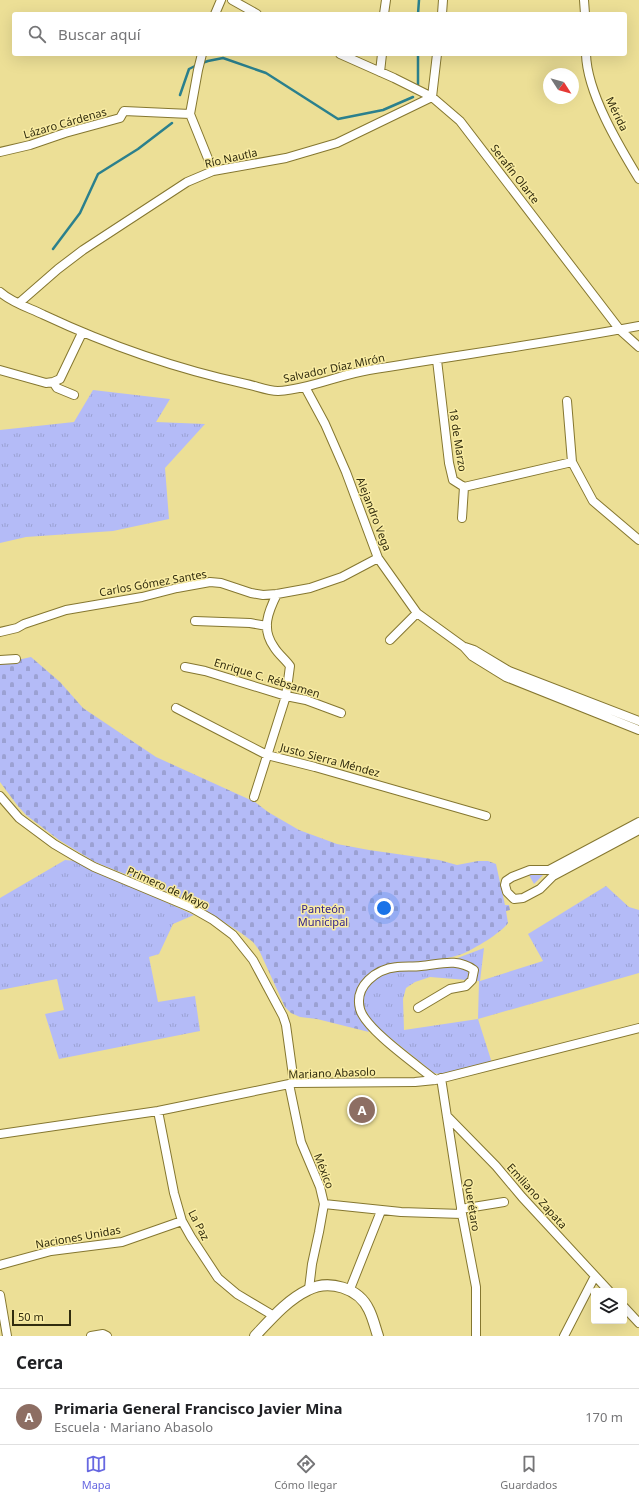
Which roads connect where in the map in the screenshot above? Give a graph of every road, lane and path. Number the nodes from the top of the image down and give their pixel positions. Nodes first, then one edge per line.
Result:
1 (221, 0) edge
2 (232, 0) edge
3 (386, 0) edge
4 (443, 0) edge
5 (584, 0) edge
6 (217, 12) edge
7 (253, 12) edge
8 (384, 12) edge
9 (442, 12) edge
10 (585, 12) edge
11 (202, 56) edge
12 (344, 56) edge
13 (382, 56) edge
14 (437, 56) edge
15 (586, 56) edge
16 (380, 72) junction
17 (432, 97) junction
18 (190, 114) junction
19 (0, 152) edge
20 (213, 171) junction
21 (639, 179) edge
22 (1, 294) edge
23 (19, 303) junction
24 (639, 326) edge
25 (620, 330) junction
26 (82, 333) junction
27 (639, 347) edge
28 (436, 360) junction
29 (0, 370) edge
30 (53, 382) junction
31 (305, 387) junction
32 (74, 395) dead end
33 (567, 401) dead end
34 (572, 462) junction
35 (464, 487) junction
36 (462, 518) dead end
37 (639, 540) edge
38 (378, 558) junction
39 (277, 594) junction
40 (417, 613) junction
41 (195, 621) dead end
42 (267, 626) junction
43 (0, 632) edge
44 (390, 640) dead end
45 (16, 659) dead end
46 (0, 660) edge
47 (185, 667) dead end
48 (286, 696) junction
49 (176, 708) dead end
50 (341, 713) dead end
51 (637, 725) edge
52 (267, 755) junction
53 (0, 796) edge
54 (254, 798) dead end
55 (486, 816) dead end
56 (639, 822) edge
57 (639, 830) edge
58 (551, 873) junction
59 (418, 1008) dead end
60 (639, 1028) edge
61 (438, 1079) junction
62 (292, 1084) junction
63 (158, 1111) junction
64 (447, 1116) junction
65 (0, 1134) edge
66 (504, 1202) dead end
67 (324, 1204) junction
68 (381, 1211) junction
69 (462, 1212) junction
70 (182, 1221) junction
71 (0, 1265) edge
72 (595, 1276) junction
73 (606, 1288) edge
74 (309, 1289) junction
75 (350, 1289) junction
76 (0, 1295) edge
77 (627, 1310) edge
78 (274, 1316) junction
79 (639, 1323) edge
80 (7, 1336) edge
81 (91, 1336) edge
82 (107, 1336) edge
83 (255, 1336) edge
84 (378, 1336) edge
85 (476, 1336) edge
86 (564, 1336) edge

1 - 6 street
2 - 7 street
3 - 8 street
4 - 9 street
5 - 10 street
11 - 18 street
12 - 16 street, Serafín Olarte
13 - 16 street
14 - 17 street
15 - 21 street, Mérida
16 - 17 street, Serafín Olarte
17 - 20 street, Río Nautla
17 - 25 street, Serafín Olarte
18 - 19 street, Lázaro Cárdenas
18 - 20 street
20 - 23 street, Río Nautla
22 - 23 street, Salvador Díaz Mirón
23 - 26 street, Salvador Díaz Mirón
24 - 25 street, Salvador Díaz Mirón
25 - 27 street, Serafín Olarte
25 - 28 street, Salvador Díaz Mirón
26 - 30 street
26 - 31 street, Salvador Díaz Mirón
28 - 31 street, Salvador Díaz Mirón
28 - 35 street, 18 de Marzo
29 - 30 street
30 - 32 street
31 - 38 street, Alejandro Vega
33 - 34 street
34 - 35 street
34 - 37 street
35 - 36 street, 18 de Marzo
38 - 39 street, Carlos Gómez Santes
38 - 40 street, Alejandro Vega
39 - 42 street
39 - 43 street, Carlos Gómez Santes
40 - 44 street
40 - 51 street, Alejandro Vega
41 - 42 street
42 - 48 street
45 - 46 street
47 - 48 street, Enrique C. Rébsamen
48 - 50 street, Enrique C. Rébsamen
48 - 52 street
49 - 52 street, Justo Sierra Méndez
52 - 54 street
52 - 55 street, Justo Sierra Méndez
53 - 62 street, Primero de Mayo
56 - 58 street
57 - 58 street
58 - 58 street
59 - 61 street
60 - 61 street, Mariano Abasolo
61 - 62 street, Mariano Abasolo
61 - 64 street, Querétaro
62 - 63 street, Mariano Abasolo
62 - 67 street, México
63 - 65 street, Mariano Abasolo
63 - 70 street, La Paz
64 - 69 street, Querétaro
64 - 72 street, Emiliano Zapata
66 - 69 street
67 - 68 street
67 - 74 street, México
68 - 69 street
68 - 75 street
69 - 85 street, Querétaro
70 - 71 street, Naciones Unidas
70 - 78 street, La Paz
72 - 73 street, Emiliano Zapata
72 - 86 street
74 - 75 street
74 - 78 street
75 - 84 street
76 - 80 street
77 - 79 street
78 - 83 street
81 - 82 street

